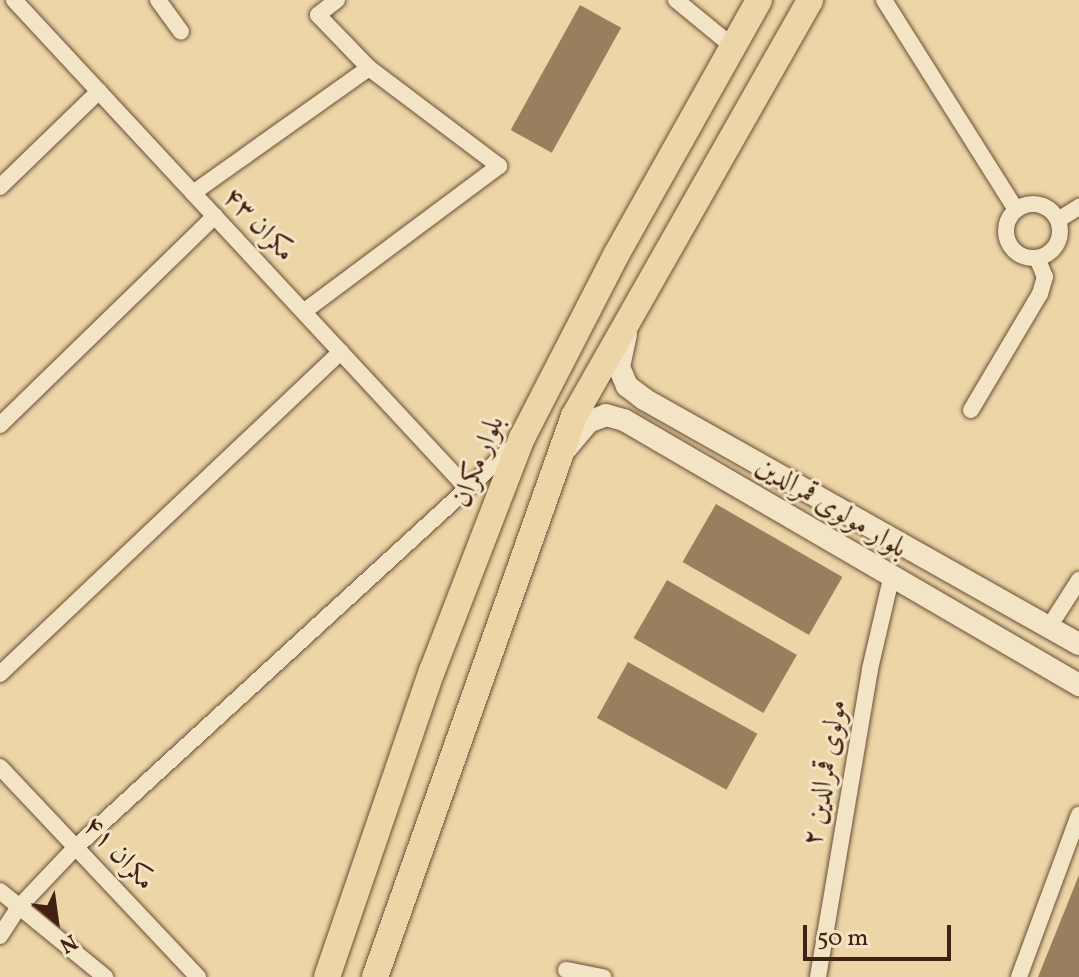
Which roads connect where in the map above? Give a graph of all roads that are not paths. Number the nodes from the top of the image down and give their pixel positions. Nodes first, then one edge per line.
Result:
1 (14, 0) edge
2 (158, 0) edge
3 (337, 0) edge
4 (676, 0) edge
5 (759, 0) edge
6 (810, 0) edge
7 (884, 0) edge
8 (181, 32) dead end
9 (732, 46) junction
10 (369, 68) junction
11 (99, 91) junction
12 (0, 187) edge
13 (193, 193) junction
14 (1079, 207) edge
15 (1016, 210) junction
16 (215, 216) junction
17 (1058, 220) junction
18 (1037, 258) junction
19 (303, 312) junction
20 (634, 312) junction
21 (341, 352) junction
22 (971, 410) dead end
23 (0, 425) edge
24 (522, 438) junction
25 (560, 455) junction
26 (465, 486) junction
27 (891, 579) junction
28 (1079, 580) edge
29 (1049, 627) junction
30 (1079, 644) edge
31 (0, 674) edge
32 (1079, 685) edge
33 (0, 767) edge
34 (1079, 815) edge
35 (76, 847) junction
36 (0, 891) edge
37 (19, 907) junction
38 (0, 936) edge
39 (566, 970) dead end
40 (105, 977) edge
41 (198, 977) edge
42 (327, 977) edge
43 (375, 977) edge
44 (603, 977) edge
45 (818, 977) edge
46 (1019, 977) edge

1 - 11 street, مکران ۴۳
2 - 8 street
3 - 10 street
4 - 9 street
5 - 9 main road, بلوار مکران
6 - 20 main road
7 - 15 street
9 - 24 main road, بلوار مکران
10 - 13 street
10 - 19 street
11 - 12 street
11 - 13 street, مکران ۴۳
13 - 16 street, مکران ۴۳
14 - 17 street
15 - 17 street
15 - 18 street
16 - 19 street, مکران ۴۳
16 - 23 street
17 - 18 street
18 - 22 street
19 - 21 street, مکران ۴۳
20 - 25 main road
20 - 29 street, بلوار مولوی قمرالدین
21 - 26 street, مکران ۴۳
21 - 31 street
24 - 26 street
24 - 42 main road, بلوار مکران
25 - 27 street, بلوار مولوی قمرالدین
25 - 43 main road
26 - 35 street
27 - 32 street, بلوار مولوی قمرالدین
27 - 45 street, مولوی قمرالدین ۲
28 - 29 street
29 - 30 street, بلوار مولوی قمرالدین
33 - 35 street, مکران ۴۱
34 - 46 street
35 - 37 street
35 - 41 street, مکران ۴۱
36 - 37 street
37 - 38 street
37 - 40 street
39 - 44 street

